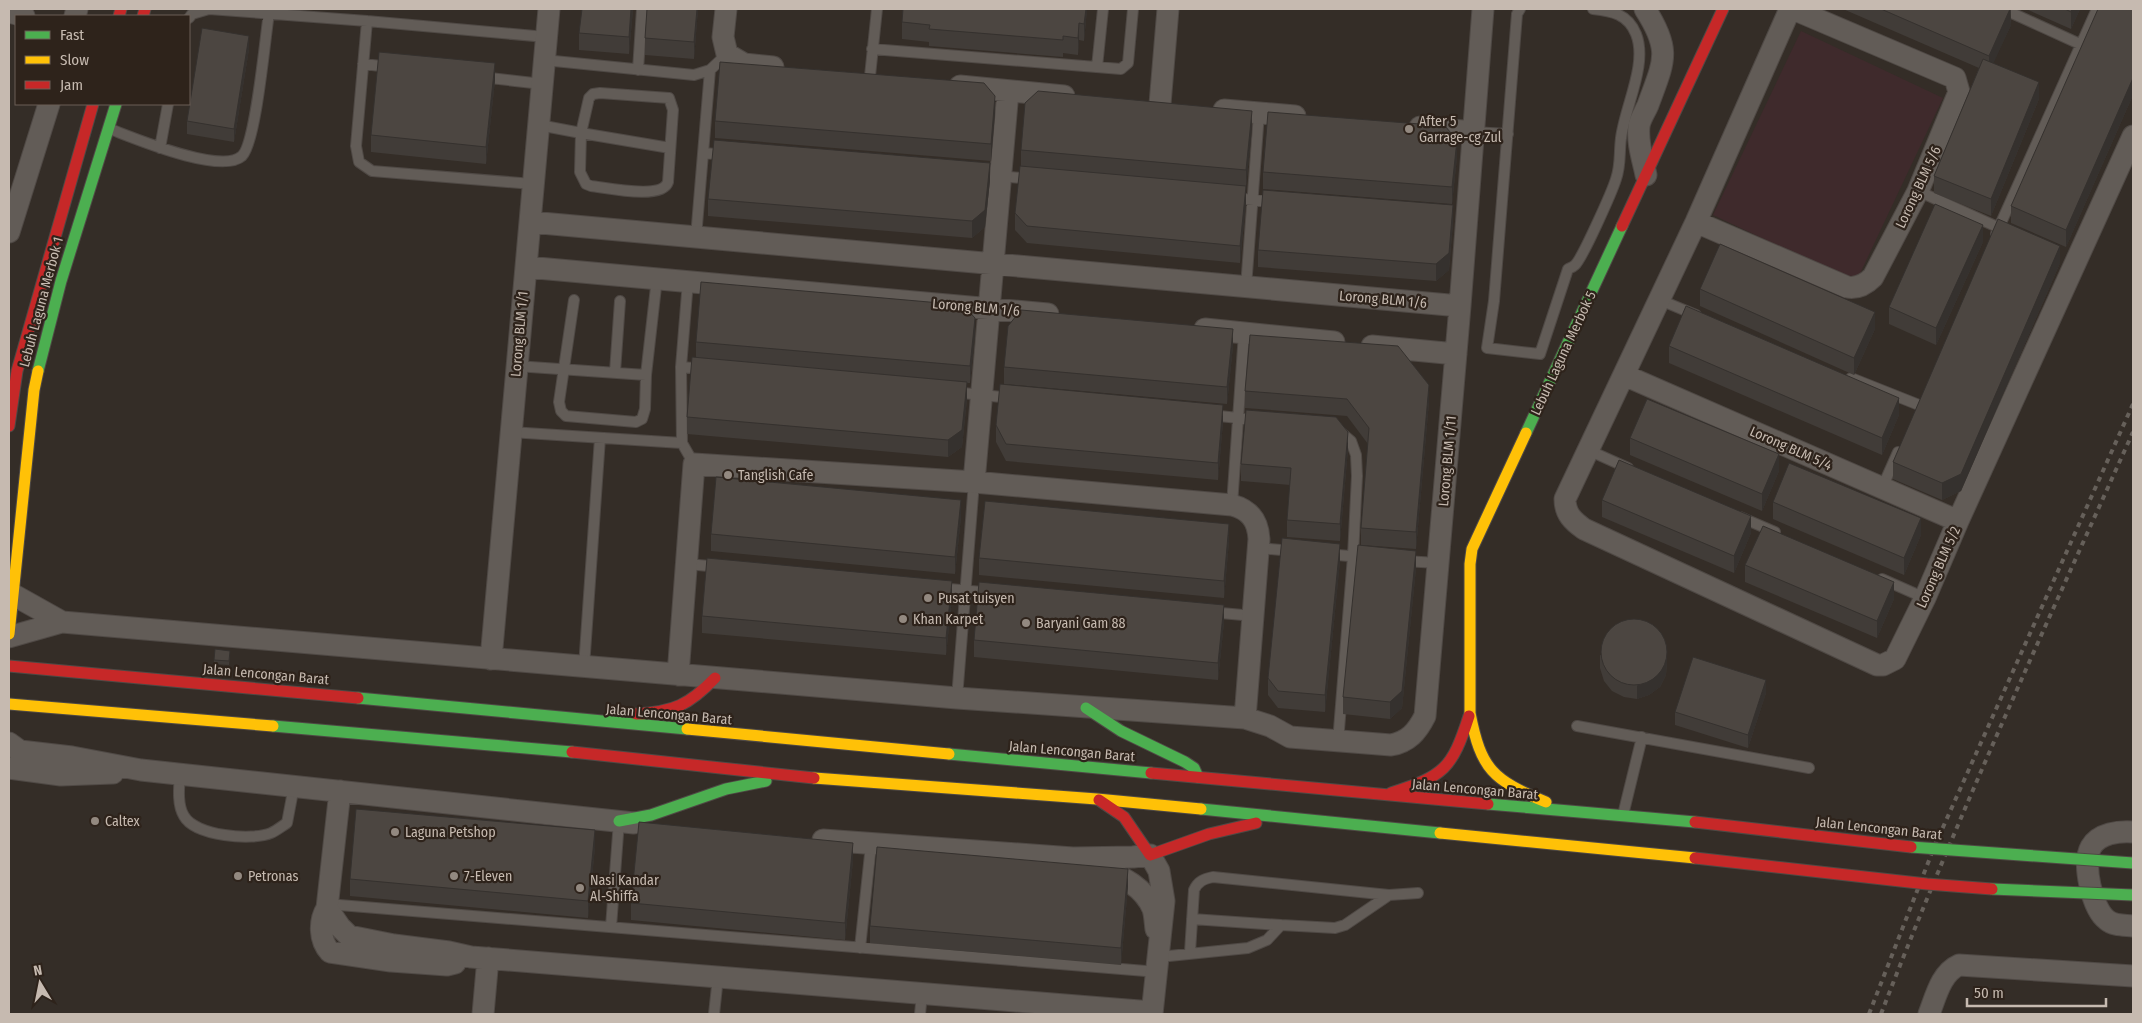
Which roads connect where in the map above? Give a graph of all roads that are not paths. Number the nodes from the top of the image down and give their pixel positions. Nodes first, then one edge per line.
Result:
1 (549, 9) edge
2 (642, 9) edge
3 (726, 9) edge
4 (877, 9) edge
5 (1103, 9) edge
6 (1133, 9) edge
7 (1168, 9) edge
8 (1482, 9) edge
9 (1520, 9) edge
10 (1593, 9) edge
11 (1645, 9) edge
12 (1724, 9) edge
13 (1792, 9) edge
14 (2003, 9) edge
15 (2097, 9) edge
16 (269, 13) junction
17 (190, 17) edge
18 (367, 21) junction
19 (546, 37) junction
20 (2082, 45) junction
21 (872, 49) junction
22 (727, 54) junction
23 (544, 60) junction
24 (363, 64) junction
25 (403, 68) edge
26 (792, 68) edge
27 (1097, 68) junction
28 (638, 70) junction
29 (710, 70) junction
30 (472, 76) edge
31 (870, 76) edge
32 (542, 84) junction
33 (939, 84) edge
34 (1008, 91) junction
35 (1084, 97) edge
36 (49, 105) edge
37 (93, 105) edge
38 (116, 105) edge
39 (168, 105) edge
40 (1259, 113) junction
41 (1318, 118) edge
42 (538, 125) junction
43 (1405, 126) edge
44 (109, 128) junction
45 (1472, 132) junction
46 (581, 133) junction
47 (1508, 134) junction
48 (2133, 136) edge
49 (160, 148) junction
50 (670, 148) junction
51 (704, 153) junction
52 (733, 156) edge
53 (1646, 175) junction
54 (994, 176) junction
55 (1040, 180) edge
56 (533, 184) junction
57 (1918, 191) junction
58 (1224, 198) edge
59 (1253, 200) junction
60 (1282, 203) edge
61 (530, 222) junction
62 (1696, 222) junction
63 (1999, 228) junction
64 (9, 232) edge
65 (2016, 236) edge
66 (696, 237) junction
67 (1991, 246) edge
68 (993, 265) junction
69 (526, 267) junction
70 (657, 278) junction
71 (688, 280) junction
72 (1246, 287) junction
73 (574, 300) dead end
74 (1660, 300) junction
75 (620, 301) dead end
76 (1460, 306) junction
77 (990, 308) junction
78 (1068, 316) edge
79 (1706, 319) edge
80 (1186, 327) edge
81 (1244, 333) junction
82 (1456, 354) junction
83 (516, 366) junction
84 (681, 367) junction
85 (564, 369) junction
86 (720, 371) edge
87 (615, 372) junction
88 (646, 374) junction
89 (1624, 375) junction
90 (1845, 375) edge
91 (943, 392) edge
92 (982, 395) junction
93 (1021, 399) edge
94 (1919, 405) edge
95 (1199, 414) edge
96 (1238, 418) junction
97 (1267, 421) edge
98 (9, 426) edge
99 (1325, 426) edge
100 (510, 432) junction
101 (600, 438) junction
102 (1904, 438) edge
103 (682, 444) junction
104 (1588, 450) junction
105 (694, 464) junction
106 (1634, 470) edge
107 (974, 482) junction
108 (1882, 488) junction
109 (1232, 505) junction
110 (1734, 514) edge
111 (1958, 521) junction
112 (1788, 538) edge
113 (1259, 548) junction
114 (1353, 556) junction
115 (1372, 558) edge
116 (1391, 559) edge
117 (1438, 563) junction
118 (687, 564) junction
119 (726, 568) edge
120 (1870, 574) edge
121 (925, 586) edge
122 (965, 590) junction
123 (12, 594) junction
124 (1004, 594) edge
125 (1925, 598) junction
126 (1196, 611) edge
127 (1254, 616) junction
128 (62, 622) junction
129 (9, 635) edge
130 (491, 659) junction
131 (9, 666) edge
132 (584, 667) junction
133 (678, 675) junction
134 (716, 678) junction
135 (957, 698) junction
136 (9, 704) edge
137 (1086, 708) junction
138 (1470, 713) junction
139 (1245, 718) junction
140 (601, 722) junction
141 (1577, 726) dead end
142 (1642, 737) junction
143 (1338, 742) junction
144 (9, 743) edge
145 (9, 768) edge
146 (1809, 768) dead end
147 (141, 770) junction
148 (180, 774) junction
149 (805, 777) junction
150 (1198, 777) junction
151 (294, 786) junction
152 (340, 790) junction
153 (1380, 796) junction
154 (1097, 799) junction
155 (1570, 812) junction
156 (1623, 816) junction
157 (1290, 818) junction
158 (619, 821) junction
159 (676, 827) edge
160 (2133, 832) edge
161 (807, 839) edge
162 (871, 845) junction
163 (1150, 854) junction
164 (1073, 858) junction
165 (2133, 863) edge
166 (1418, 893) dead end
167 (1389, 895) junction
168 (2133, 895) edge
169 (327, 906) junction
170 (1192, 919) junction
171 (1280, 925) junction
172 (2133, 926) edge
173 (611, 927) junction
174 (860, 948) junction
175 (1190, 952) junction
176 (480, 958) junction
177 (1159, 959) junction
178 (2133, 976) edge
179 (718, 977) junction
180 (921, 1004) edge
181 (1152, 1013) edge
182 (483, 1014) edge
183 (714, 1014) edge
184 (1929, 1014) edge

1 - 19 street, Lorong BLM 1/1
2 - 28 lane
3 - 22 street
4 - 21 lane
5 - 27 lane
6 - 27 lane
7 - 40 street
8 - 45 street, Lorong BLM 1/11
9 - 47 lane
10 - 47 lane
11 - 53 street
12 - 53 main road, Lebuh Laguna Merbok 5
13 - 57 street, Lorong BLM 5/6
13 - 62 street
14 - 20 lane
15 - 20 lane
16 - 17 lane
16 - 18 lane
16 - 49 lane
18 - 19 lane
18 - 24 lane
19 - 23 street, Lorong BLM 1/1
20 - 63 lane
21 - 27 lane
21 - 31 lane
22 - 26 street
22 - 29 lane
23 - 28 lane
23 - 32 street, Lorong BLM 1/1
24 - 25 lane
24 - 56 lane
28 - 29 lane
29 - 51 lane
30 - 32 lane
32 - 42 street, Lorong BLM 1/1
33 - 34 street
34 - 35 street
34 - 54 street
36 - 64 street
37 - 98 main road, Lebuh Laguna Merbok 1
38 - 44 main road, Lebuh Laguna Merbok 1
39 - 49 lane
40 - 41 street
40 - 59 lane
42 - 46 lane
42 - 56 street, Lorong BLM 1/1
43 - 45 street
44 - 49 lane
44 - 123 main road, Lebuh Laguna Merbok 1
45 - 47 lane
45 - 76 street, Lorong BLM 1/11
46 - 50 lane
46 - 50 lane
46 - 50 lane
48 - 111 street, Lorong BLM 5/2
51 - 52 lane
51 - 66 lane
53 - 138 main road, Lebuh Laguna Merbok 5
54 - 55 lane
54 - 68 street
56 - 61 street, Lorong BLM 1/1
57 - 62 street, Lorong BLM 5/6
57 - 63 lane
58 - 59 lane
59 - 60 lane
59 - 72 lane
61 - 66 street, Lorong BLM 1/6
61 - 69 street, Lorong BLM 1/1
62 - 74 street
63 - 65 lane
63 - 67 lane
66 - 68 street, Lorong BLM 1/6
68 - 72 street, Lorong BLM 1/6
68 - 77 street
69 - 70 street, Lorong BLM 1/6
69 - 83 street, Lorong BLM 1/1
70 - 71 street, Lorong BLM 1/6
70 - 88 lane
71 - 77 street, Lorong BLM 1/6
71 - 84 lane
72 - 76 street, Lorong BLM 1/6
73 - 85 lane
74 - 79 lane
74 - 89 street
75 - 87 lane
76 - 82 street, Lorong BLM 1/11
77 - 78 street, Lorong BLM 1/6
77 - 92 street
80 - 81 street
81 - 82 street
81 - 96 lane
82 - 117 street, Lorong BLM 1/11
83 - 85 lane
83 - 100 street, Lorong BLM 1/1
84 - 86 lane
84 - 103 lane
85 - 87 lane
85 - 88 lane
87 - 88 lane
89 - 104 street
89 - 108 street, Lorong BLM 5/4
90 - 94 lane
91 - 92 lane
92 - 93 lane
92 - 107 street
95 - 96 lane
96 - 97 lane
96 - 109 lane
99 - 114 lane
100 - 101 lane
100 - 130 street, Lorong BLM 1/1
101 - 103 lane
101 - 132 lane
102 - 108 lane
103 - 105 lane
104 - 106 lane
104 - 125 street, Lorong BLM 5/2
105 - 107 street
105 - 118 street
107 - 109 street
107 - 122 lane
108 - 111 street, Lorong BLM 5/4
109 - 113 street
110 - 112 lane
111 - 125 street, Lorong BLM 5/2
113 - 114 lane
113 - 127 street
114 - 115 lane
114 - 143 lane
116 - 117 lane
117 - 143 street, Lorong BLM 1/11
118 - 119 lane
118 - 133 street
120 - 125 lane
121 - 122 lane
122 - 124 lane
122 - 135 lane
123 - 128 street
123 - 129 main road, Lebuh Laguna Merbok 1
126 - 127 lane
127 - 139 street
128 - 129 street
128 - 130 street, Lorong BLM 1/11
130 - 132 street, Lorong BLM 1/11
131 - 140 main road, Jalan Lencongan Barat
132 - 133 street, Lorong BLM 1/11
133 - 134 street, Lorong BLM 1/11
134 - 135 street, Lorong BLM 1/11
134 - 140 main road
135 - 137 street, Lorong BLM 1/11
136 - 149 main road
137 - 139 street, Lorong BLM 1/11
137 - 150 main road
138 - 153 main road
138 - 155 main road
139 - 143 street, Lorong BLM 1/11
140 - 150 main road, Jalan Lencongan Barat
141 - 142 lane
142 - 146 lane
142 - 156 lane
144 - 147 street
145 - 147 street
147 - 148 street
148 - 151 street
148 - 151 lane
149 - 154 main road
149 - 158 main road
150 - 153 main road, Jalan Lencongan Barat
151 - 152 street
152 - 158 street
152 - 169 street
153 - 155 main road, Jalan Lencongan Barat
154 - 157 main road
154 - 163 main road
155 - 156 main road, Jalan Lencongan Barat
156 - 165 main road, Jalan Lencongan Barat, bridge
157 - 163 main road
157 - 168 main road, bridge
158 - 159 street
158 - 173 lane
160 - 172 street
161 - 162 street
162 - 164 street
162 - 174 lane
163 - 164 street
163 - 177 street
164 - 177 street
166 - 167 lane
167 - 170 lane
167 - 171 lane
169 - 173 lane
169 - 176 street
170 - 171 lane
170 - 175 lane
171 - 175 lane
173 - 174 lane
174 - 177 lane
175 - 177 lane
176 - 179 street
176 - 182 street
177 - 181 street
178 - 184 street
179 - 180 street
179 - 183 lane
180 - 181 street

